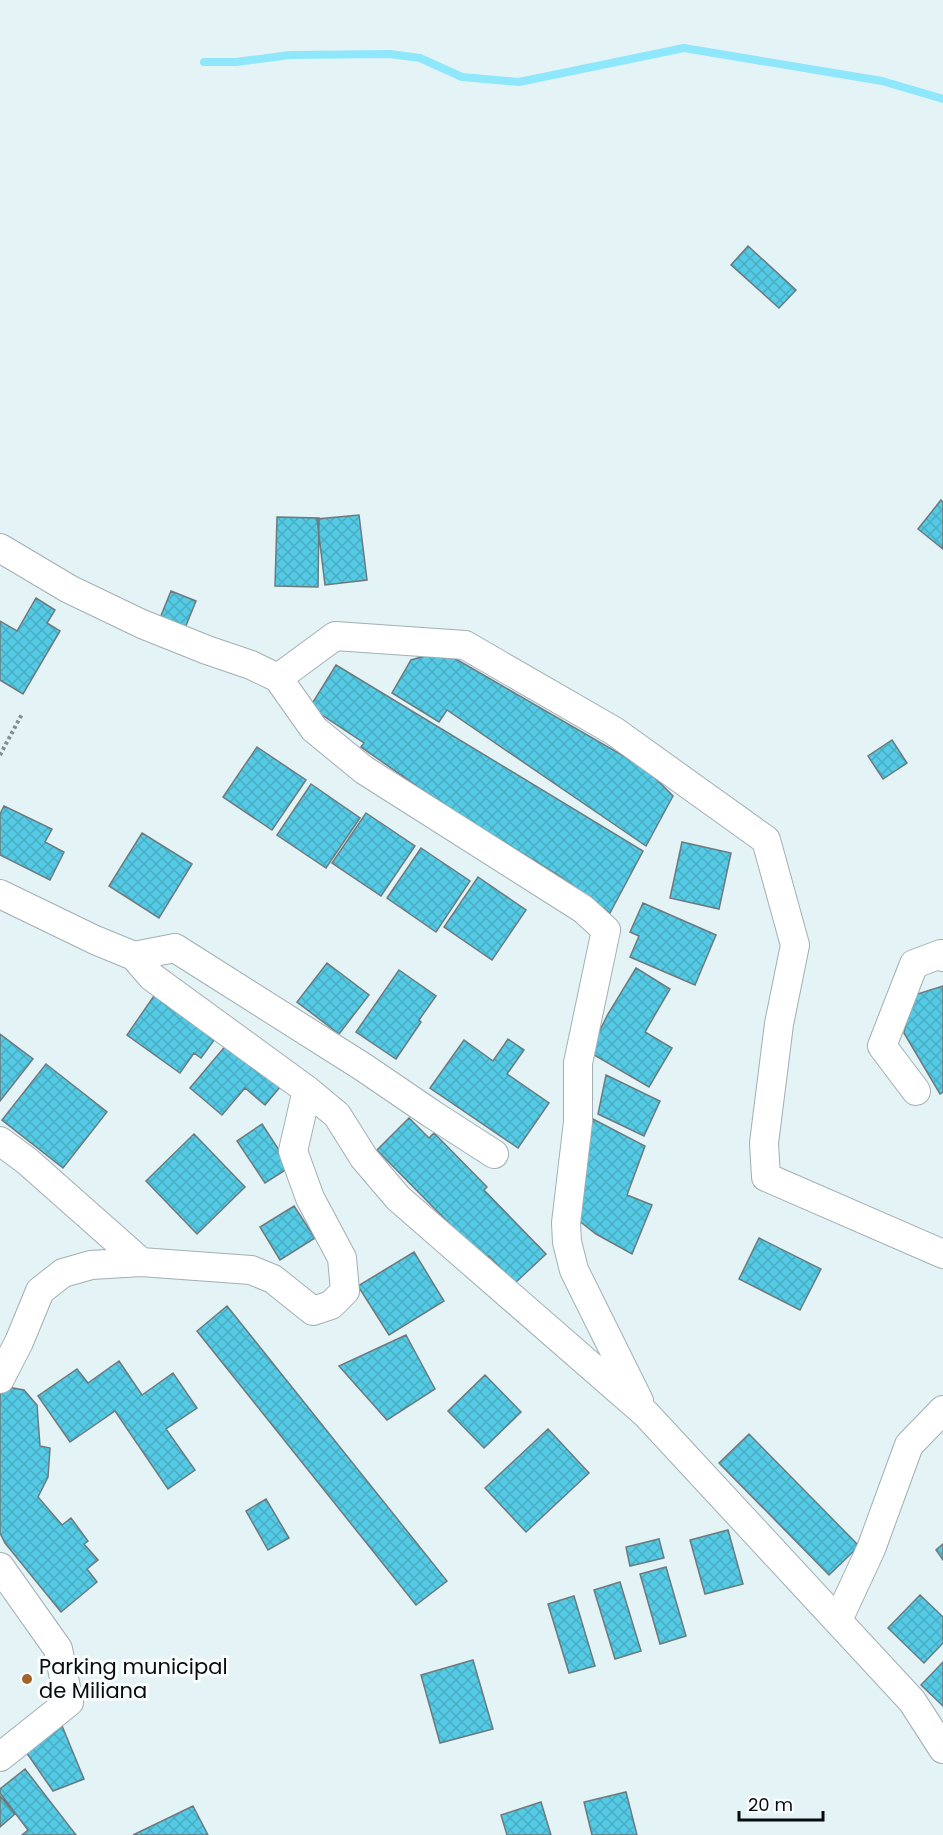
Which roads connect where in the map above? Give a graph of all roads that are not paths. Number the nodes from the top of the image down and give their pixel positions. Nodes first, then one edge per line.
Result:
1 (0, 548) edge
2 (278, 678) junction
3 (0, 894) edge
4 (134, 956) junction
5 (942, 956) edge
6 (307, 1090) junction
7 (916, 1091) dead end
8 (0, 1141) edge
9 (494, 1154) dead end
10 (943, 1254) edge
11 (141, 1262) junction
12 (0, 1378) edge
13 (943, 1410) edge
14 (646, 1414) junction
15 (0, 1567) edge
16 (838, 1620) junction
17 (943, 1749) edge
18 (0, 1757) edge

1 - 2 street
2 - 10 street
2 - 14 street
3 - 4 street
4 - 6 street
4 - 9 street
5 - 7 street
6 - 11 street
6 - 14 street
8 - 11 street
11 - 12 street
13 - 16 street
14 - 16 street
15 - 18 street
16 - 17 street

